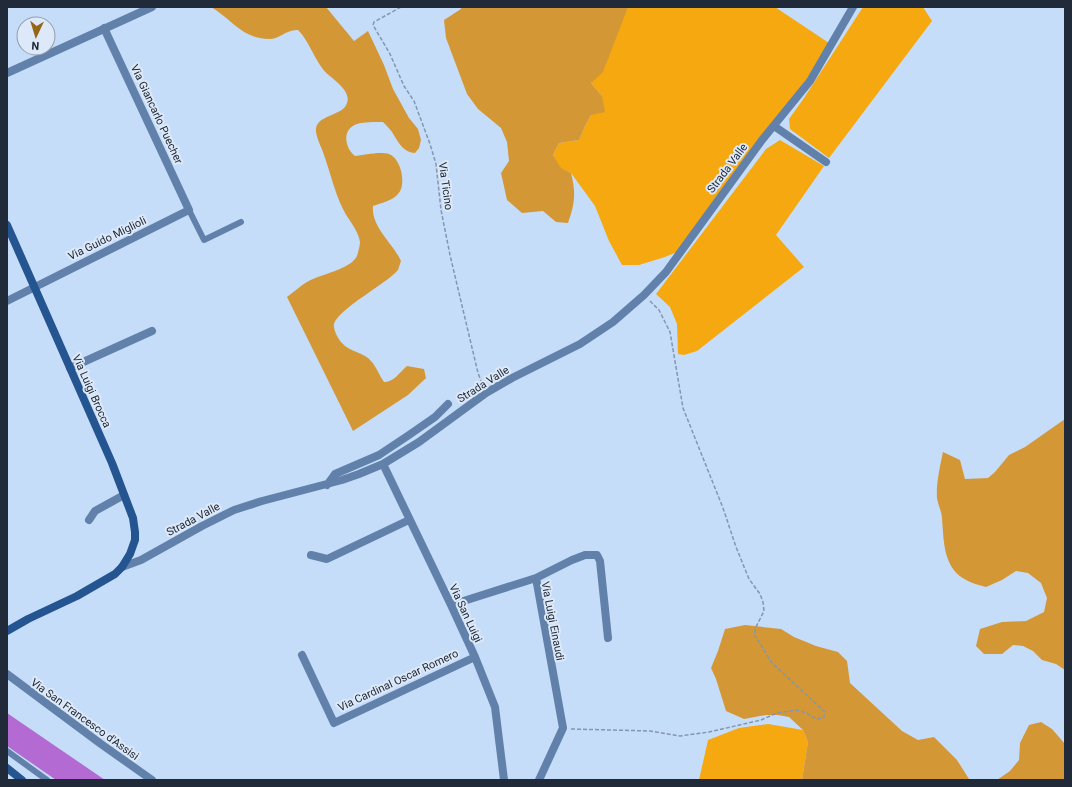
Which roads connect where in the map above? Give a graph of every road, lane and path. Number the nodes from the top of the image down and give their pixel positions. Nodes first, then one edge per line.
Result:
1 (152, 7) edge
2 (401, 7) edge
3 (853, 7) edge
4 (104, 28) junction
5 (7, 73) edge
6 (774, 126) junction
7 (826, 162) dead end
8 (190, 210) junction
9 (241, 222) dead end
10 (7, 225) edge
11 (34, 287) junction
12 (644, 296) junction
13 (7, 301) edge
14 (152, 331) dead end
15 (70, 368) junction
16 (486, 393) junction
17 (448, 404) dead end
18 (383, 464) junction
19 (327, 485) junction
20 (124, 495) junction
21 (89, 520) dead end
22 (410, 520) junction
23 (311, 556) dead end
24 (122, 567) junction
25 (536, 578) junction
26 (451, 605) junction
27 (7, 631) edge
28 (608, 638) dead end
29 (302, 655) dead end
30 (475, 657) junction
31 (7, 674) edge
32 (563, 728) junction
33 (7, 751) edge
34 (7, 768) edge
35 (22, 780) edge
36 (48, 780) edge
37 (152, 780) edge
38 (504, 780) edge
39 (539, 780) edge

1 - 4 street
2 - 16 path, Via Ticino
3 - 6 street, Strada Valle
4 - 5 street
4 - 8 street, Via Giancarlo Puecher
6 - 7 street
6 - 12 street, Strada Valle
8 - 9 lane
8 - 11 street, Via Guido Miglioli
10 - 11 street, Via Luigi Brocca
11 - 13 street, Via Guido Miglioli
11 - 15 street, Via Luigi Brocca
12 - 16 street, Strada Valle
12 - 32 path
14 - 15 street
15 - 20 street, Via Luigi Brocca
16 - 18 street, Strada Valle
17 - 19 street
18 - 19 street, Strada Valle
18 - 22 street, Via San Luigi
19 - 24 street, Strada Valle
20 - 21 street
20 - 24 street, Via Luigi Brocca
22 - 23 street
22 - 26 street, Via San Luigi
24 - 27 street, Strada Valle
25 - 26 street, Via Luigi Einaudi
25 - 28 street
25 - 32 street, Via Luigi Einaudi
26 - 30 street, Via San Luigi
29 - 30 street, Via Cardinal Oscar Romero
30 - 38 street, Via San Luigi
31 - 37 street, Via San Francesco d'Assisi
32 - 39 street
33 - 36 lane
34 - 35 street

